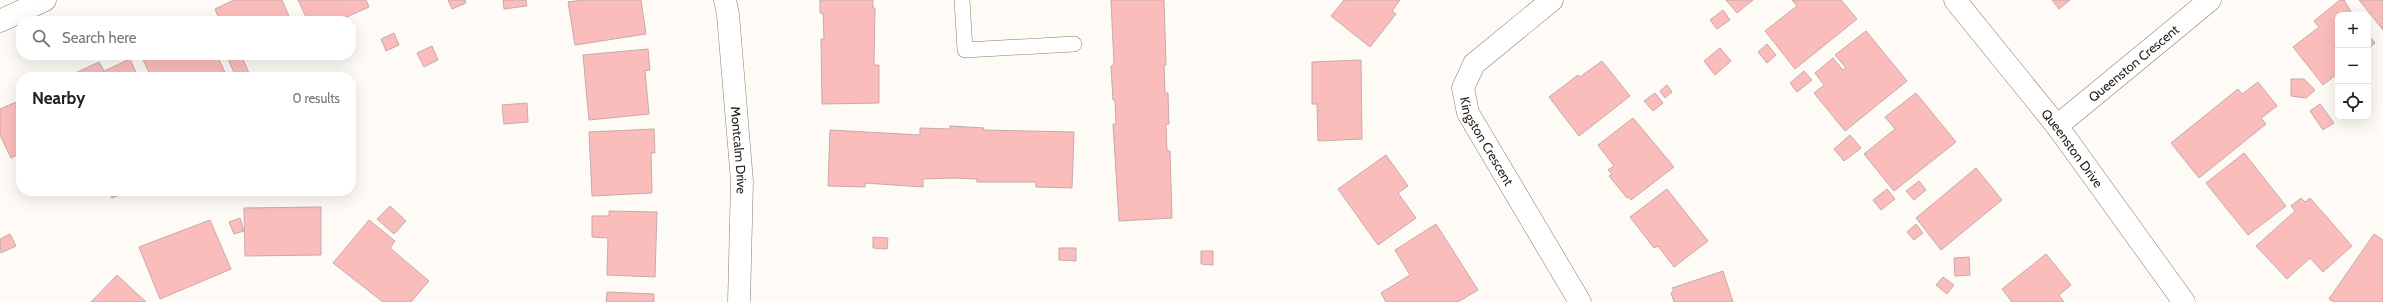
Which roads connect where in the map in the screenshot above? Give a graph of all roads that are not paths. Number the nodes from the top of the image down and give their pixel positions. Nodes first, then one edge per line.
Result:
1 (45, 0) edge
2 (725, 0) edge
3 (962, 0) edge
4 (1552, 0) edge
5 (1955, 0) edge
6 (2210, 0) edge
7 (0, 21) edge
8 (1074, 44) dead end
9 (2057, 126) junction
10 (739, 302) edge
11 (1580, 302) edge
12 (2184, 302) edge

1 - 7 street
2 - 10 street, Montcalm Drive
3 - 8 lane
4 - 11 street, Kingston Crescent
5 - 9 street, Queenston Drive
6 - 9 street, Queenston Crescent
9 - 12 street, Queenston Drive

